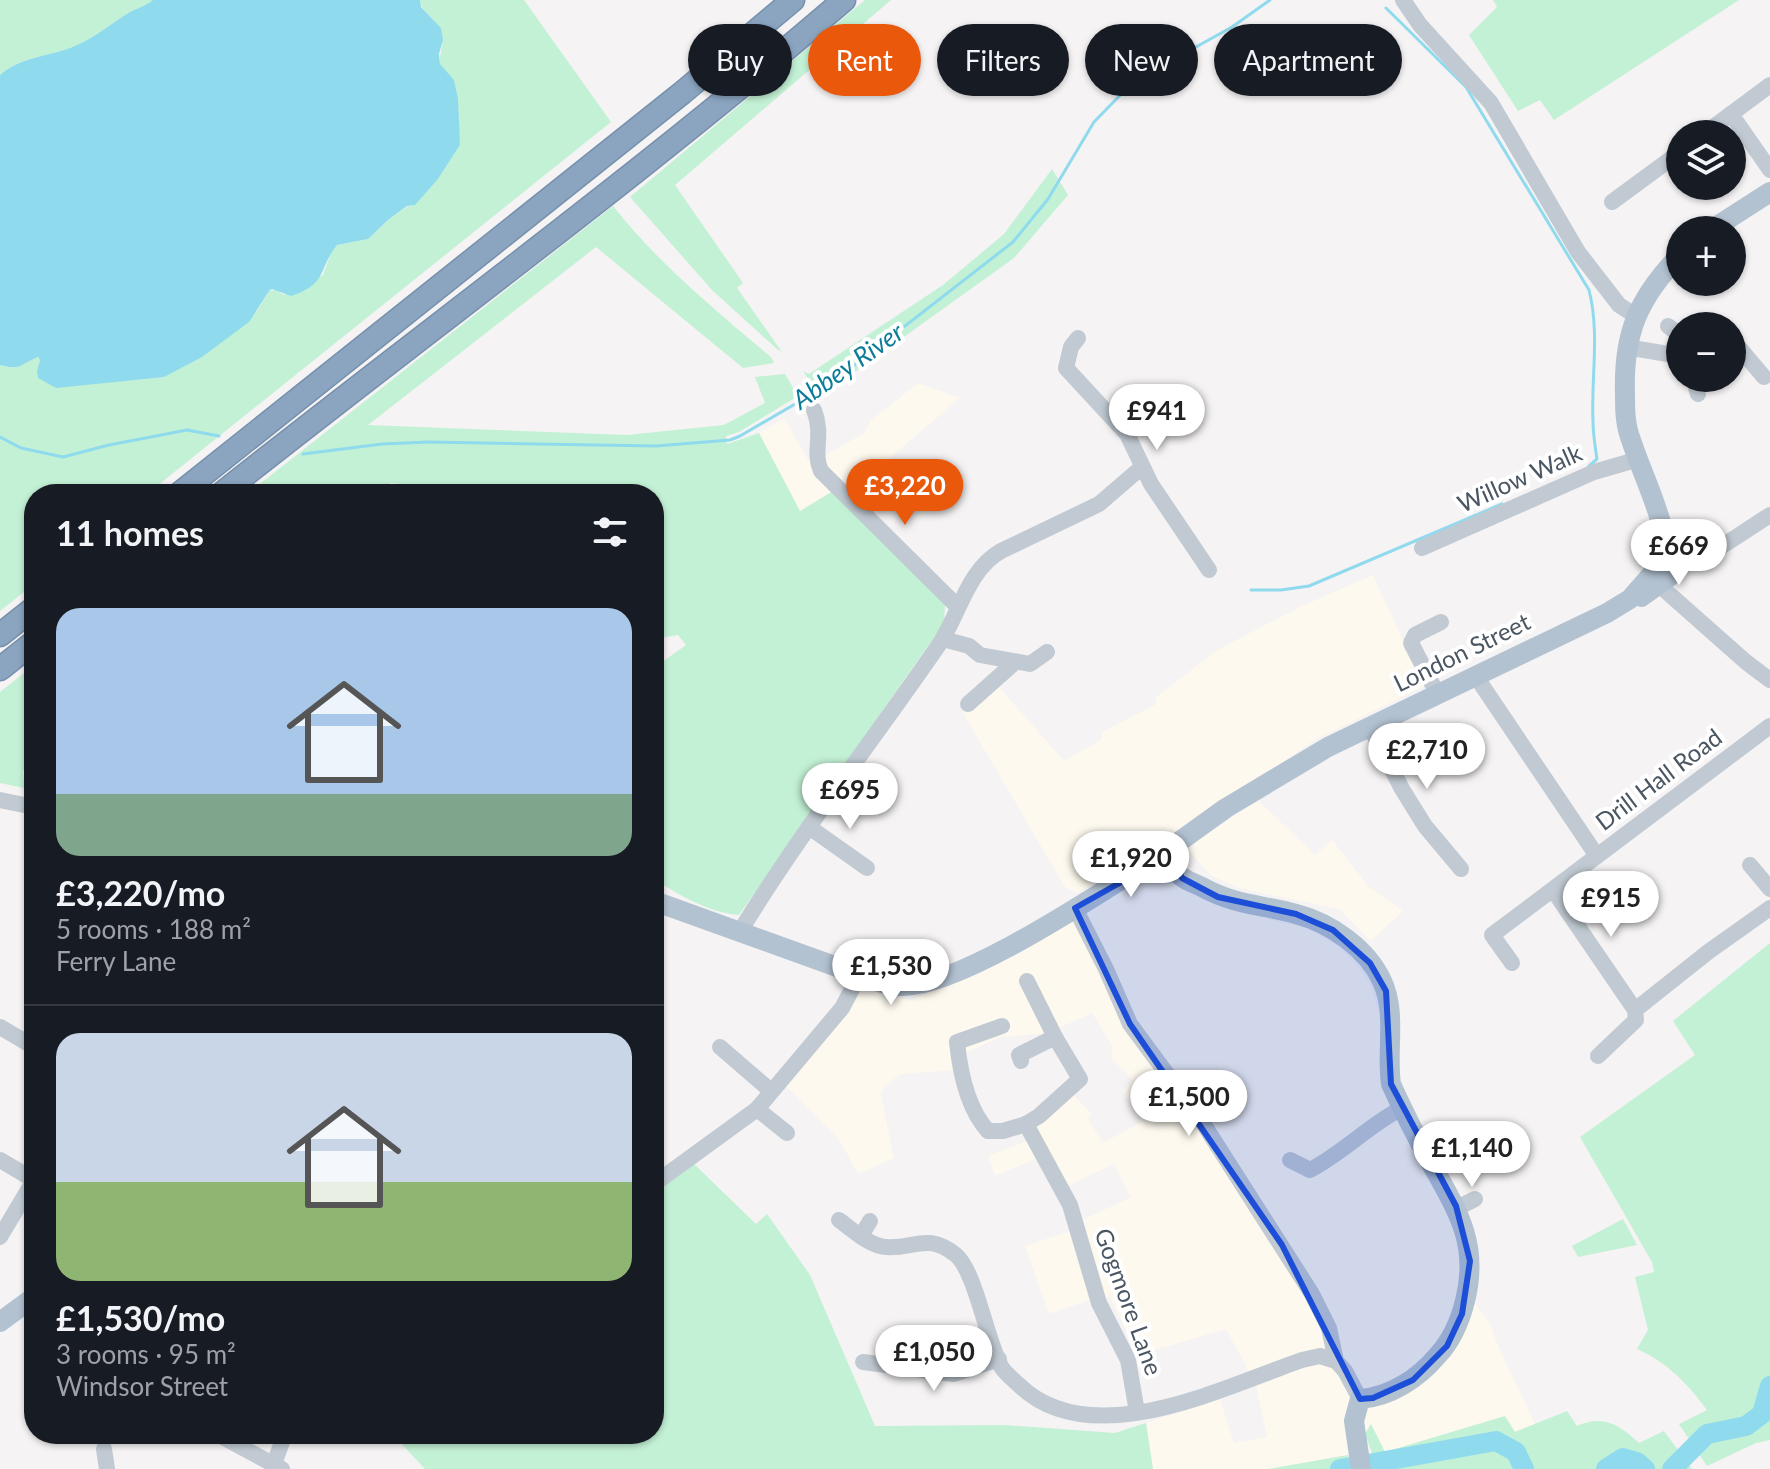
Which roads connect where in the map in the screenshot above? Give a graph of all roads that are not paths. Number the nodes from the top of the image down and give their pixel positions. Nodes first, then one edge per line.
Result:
1 (793, 0) edge
2 (844, 0) edge
3 (1403, 0) edge
4 (1770, 85) edge
5 (1731, 114) junction
6 (1723, 120) edge
7 (1666, 162) edge
8 (1770, 170) edge
9 (1770, 192) edge
10 (1612, 201) dead end
11 (1733, 216) edge
12 (1666, 269) edge
13 (1628, 310) junction
14 (1078, 339) dead end
15 (1626, 347) junction
16 (1666, 354) edge
17 (1746, 356) edge
18 (1764, 377) dead end
19 (814, 410) dead end
20 (1639, 459) junction
21 (1142, 467) junction
22 (192, 484) edge
23 (234, 484) edge
24 (1770, 515) edge
25 (1422, 548) dead end
26 (1210, 570) dead end
27 (1661, 575) junction
28 (956, 612) junction
29 (24, 616) edge
30 (1441, 622) dead end
31 (0, 635) edge
32 (943, 639) junction
33 (24, 650) edge
34 (974, 650) junction
35 (1047, 652) dead end
36 (1014, 663) junction
37 (0, 669) edge
38 (1475, 675) junction
39 (1770, 680) edge
40 (996, 681) junction
41 (1437, 693) junction
42 (968, 704) dead end
43 (1770, 726) edge
44 (1370, 727) junction
45 (0, 800) edge
46 (24, 806) edge
47 (24, 806) edge
48 (0, 809) edge
49 (809, 827) junction
50 (1171, 854) junction
51 (1597, 856) junction
52 (1750, 865) dead end
53 (867, 868) dead end
54 (1461, 869) dead end
55 (1770, 889) edge
56 (1553, 890) junction
57 (664, 895) edge
58 (664, 905) edge
59 (1075, 908) junction
60 (1770, 908) edge
61 (696, 917) junction
62 (739, 933) junction
63 (1512, 963) dead end
64 (859, 976) junction
65 (1027, 981) dead end
66 (1635, 1010) junction
67 (1002, 1026) dead end
68 (0, 1027) edge
69 (1055, 1037) junction
70 (24, 1041) edge
71 (720, 1047) dead end
72 (1598, 1056) dead end
73 (1021, 1061) dead end
74 (771, 1091) junction
75 (1402, 1108) junction
76 (757, 1109) junction
77 (1026, 1124) junction
78 (787, 1133) dead end
79 (0, 1160) edge
80 (1290, 1160) dead end
81 (24, 1174) edge
82 (664, 1177) edge
83 (24, 1197) edge
84 (839, 1220) dead end
85 (0, 1237) edge
86 (24, 1304) edge
87 (0, 1322) edge
88 (999, 1359) junction
89 (1336, 1361) junction
90 (863, 1362) dead end
91 (1360, 1399) junction
92 (1137, 1412) junction
93 (234, 1444) edge
94 (282, 1444) edge
95 (104, 1449) dead end
96 (276, 1468) edge
97 (107, 1469) edge
98 (1361, 1469) edge

1 - 22 highway
2 - 23 highway
3 - 13 street
4 - 5 street
5 - 6 street
5 - 8 street
7 - 10 street
9 - 11 main road
12 - 13 main road
13 - 15 main road
14 - 21 street
15 - 16 street
15 - 20 main road
17 - 18 street
19 - 28 street
20 - 25 street, Willow Walk
20 - 27 main road
21 - 26 street
21 - 28 street
24 - 27 street
27 - 38 main road, London Street
27 - 39 street
28 - 32 street
28 - 34 street
29 - 31 highway
30 - 41 street
32 - 34 street
32 - 49 street
33 - 37 highway
34 - 36 street
34 - 40 street
35 - 36 street
36 - 40 street
38 - 41 main road, London Street
38 - 51 street, Drill Hall Road
40 - 42 street
41 - 44 main road, London Street
43 - 51 street, Drill Hall Road
44 - 50 main road, London Street
44 - 54 street
45 - 46 street
47 - 48 street
49 - 53 street
49 - 62 street
50 - 59 main road, London Street
50 - 75 main road
51 - 56 street
52 - 55 street
56 - 63 street
56 - 66 street
57 - 61 main road
58 - 61 main road
59 - 64 main road, London Street
59 - 89 street
60 - 66 street
61 - 62 main road, London Street
62 - 64 main road, London Street
64 - 74 street
65 - 69 street
66 - 72 street
67 - 77 street
68 - 70 street
69 - 73 street
69 - 77 street
71 - 74 street
74 - 76 street
75 - 80 street
75 - 91 main road
76 - 78 street
76 - 82 street
77 - 92 street, Gogmore Lane
79 - 81 street
83 - 85 street
84 - 88 street
86 - 87 main road
88 - 90 street
88 - 92 street
89 - 91 street
89 - 92 street
91 - 98 main road
93 - 96 street
94 - 96 street
95 - 97 street

